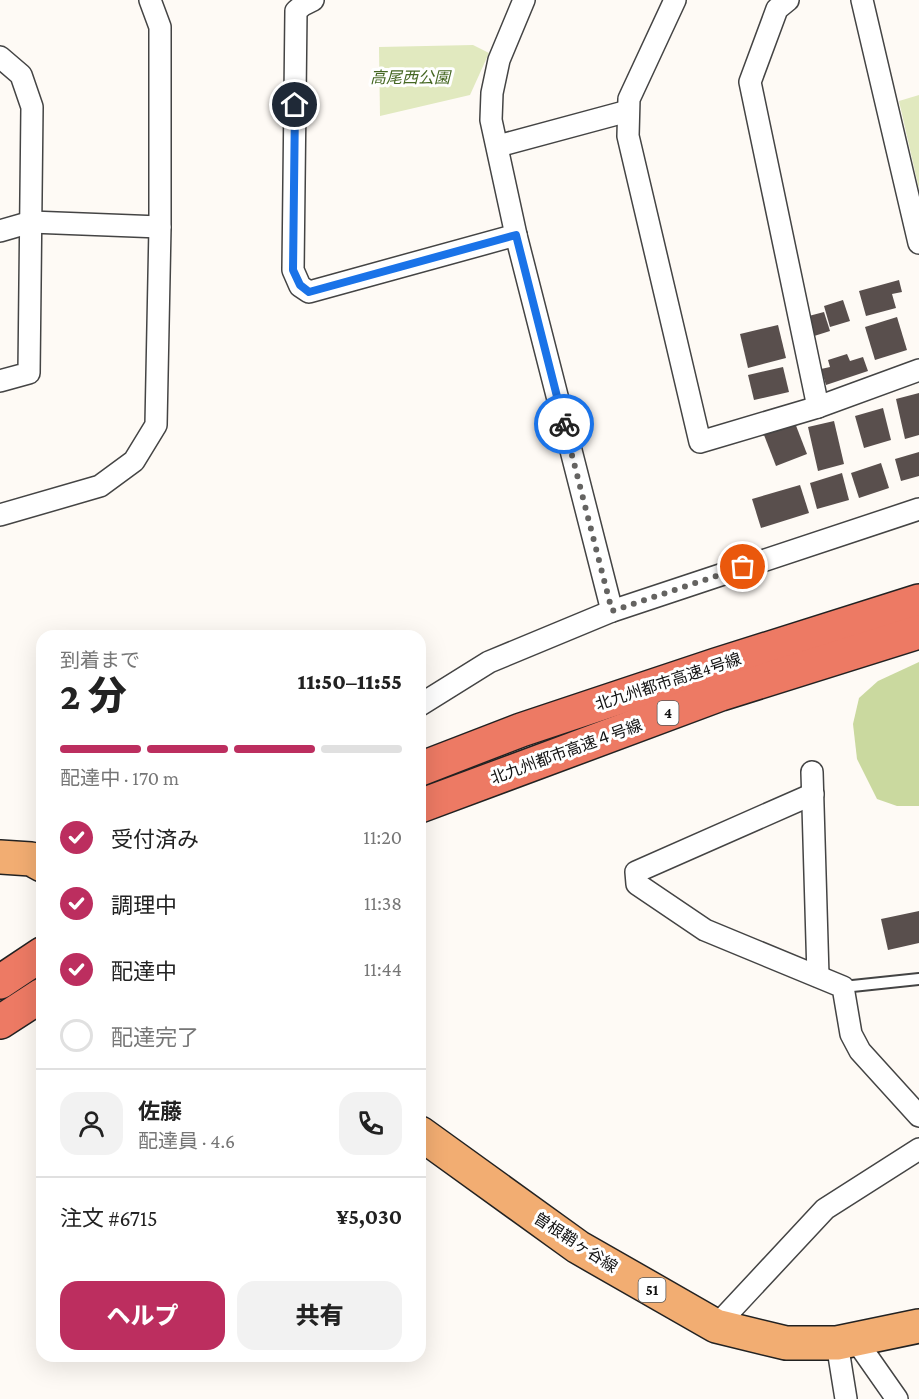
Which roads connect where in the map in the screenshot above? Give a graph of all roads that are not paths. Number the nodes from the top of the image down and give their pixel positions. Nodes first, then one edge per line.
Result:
1 (150, 0) edge
2 (313, 0) edge
3 (524, 0) edge
4 (675, 0) edge
5 (788, 0) edge
6 (862, 0) edge
7 (0, 57) edge
8 (21, 75) junction
9 (0, 81) edge
10 (628, 111) junction
11 (498, 146) junction
12 (31, 222) junction
13 (160, 227) junction
14 (0, 231) edge
15 (516, 235) junction
16 (919, 243) edge
17 (919, 370) edge
18 (0, 381) edge
19 (818, 407) junction
20 (919, 509) edge
21 (0, 515) edge
22 (919, 601) edge
23 (612, 611) junction
24 (919, 632) edge
25 (426, 701) edge
26 (426, 767) edge
27 (812, 772) dead end
28 (813, 794) junction
29 (426, 804) edge
30 (0, 857) edge
31 (36, 862) edge
32 (36, 958) edge
33 (818, 976) junction
34 (919, 979) edge
35 (0, 982) edge
36 (843, 987) junction
37 (36, 999) edge
38 (0, 1022) edge
39 (919, 1116) edge
40 (426, 1137) edge
41 (919, 1149) edge
42 (716, 1326) junction
43 (919, 1326) edge
44 (846, 1341) junction
45 (846, 1399) edge
46 (897, 1399) edge

1 - 13 street
2 - 15 street
3 - 11 street
4 - 10 street
5 - 19 street
6 - 16 street
7 - 8 street
8 - 9 street
8 - 12 street
10 - 11 street
10 - 19 street
11 - 15 street
12 - 13 street
12 - 14 street
12 - 18 street
13 - 21 street
15 - 23 street
17 - 19 street
20 - 23 street
22 - 26 highway, 北九州都市高速4号線 / 4
23 - 25 street
24 - 29 highway, 北九州都市高速４号線 / 4
27 - 28 street
28 - 33 street
28 - 33 street
30 - 31 main road
32 - 35 highway
33 - 36 street
34 - 36 lane
36 - 39 street
37 - 38 highway
40 - 42 main road, 曽根鞘ヶ谷線 / 51
41 - 42 street
42 - 44 main road, 曽根鞘ヶ谷線 / 51
43 - 44 main road, 曽根鞘ヶ谷線 / 51
44 - 45 street
44 - 46 street

